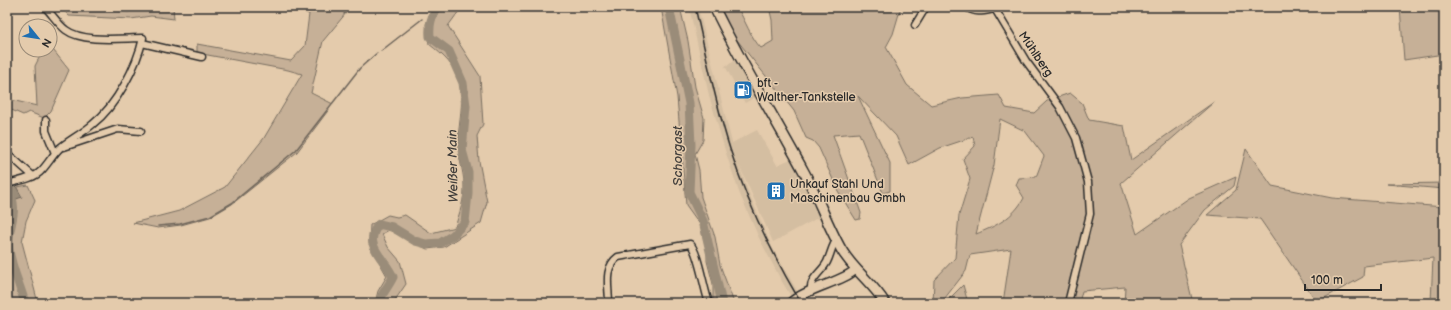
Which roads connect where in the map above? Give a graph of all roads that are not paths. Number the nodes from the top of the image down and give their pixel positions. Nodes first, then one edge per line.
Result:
1 (45, 7) edge
2 (714, 7) edge
3 (926, 7) edge
4 (966, 7) edge
5 (915, 25) dead end
6 (142, 43) junction
7 (202, 57) dead end
8 (46, 120) dead end
9 (141, 131) dead end
10 (57, 151) junction
11 (7, 153) edge
12 (33, 176) junction
13 (7, 184) edge
14 (837, 242) junction
15 (856, 269) junction
16 (811, 290) junction
17 (609, 303) edge
18 (709, 303) edge
19 (790, 303) edge
20 (885, 303) edge
21 (1068, 303) edge

1 - 6 street
2 - 14 main road
3 - 5 street
4 - 21 street, Mühlberg
6 - 7 street
6 - 10 street
8 - 10 street
9 - 10 street
10 - 12 street
11 - 12 street
12 - 13 street
14 - 15 main road
14 - 16 street
15 - 16 main road
15 - 20 main road
16 - 19 main road
17 - 18 street

